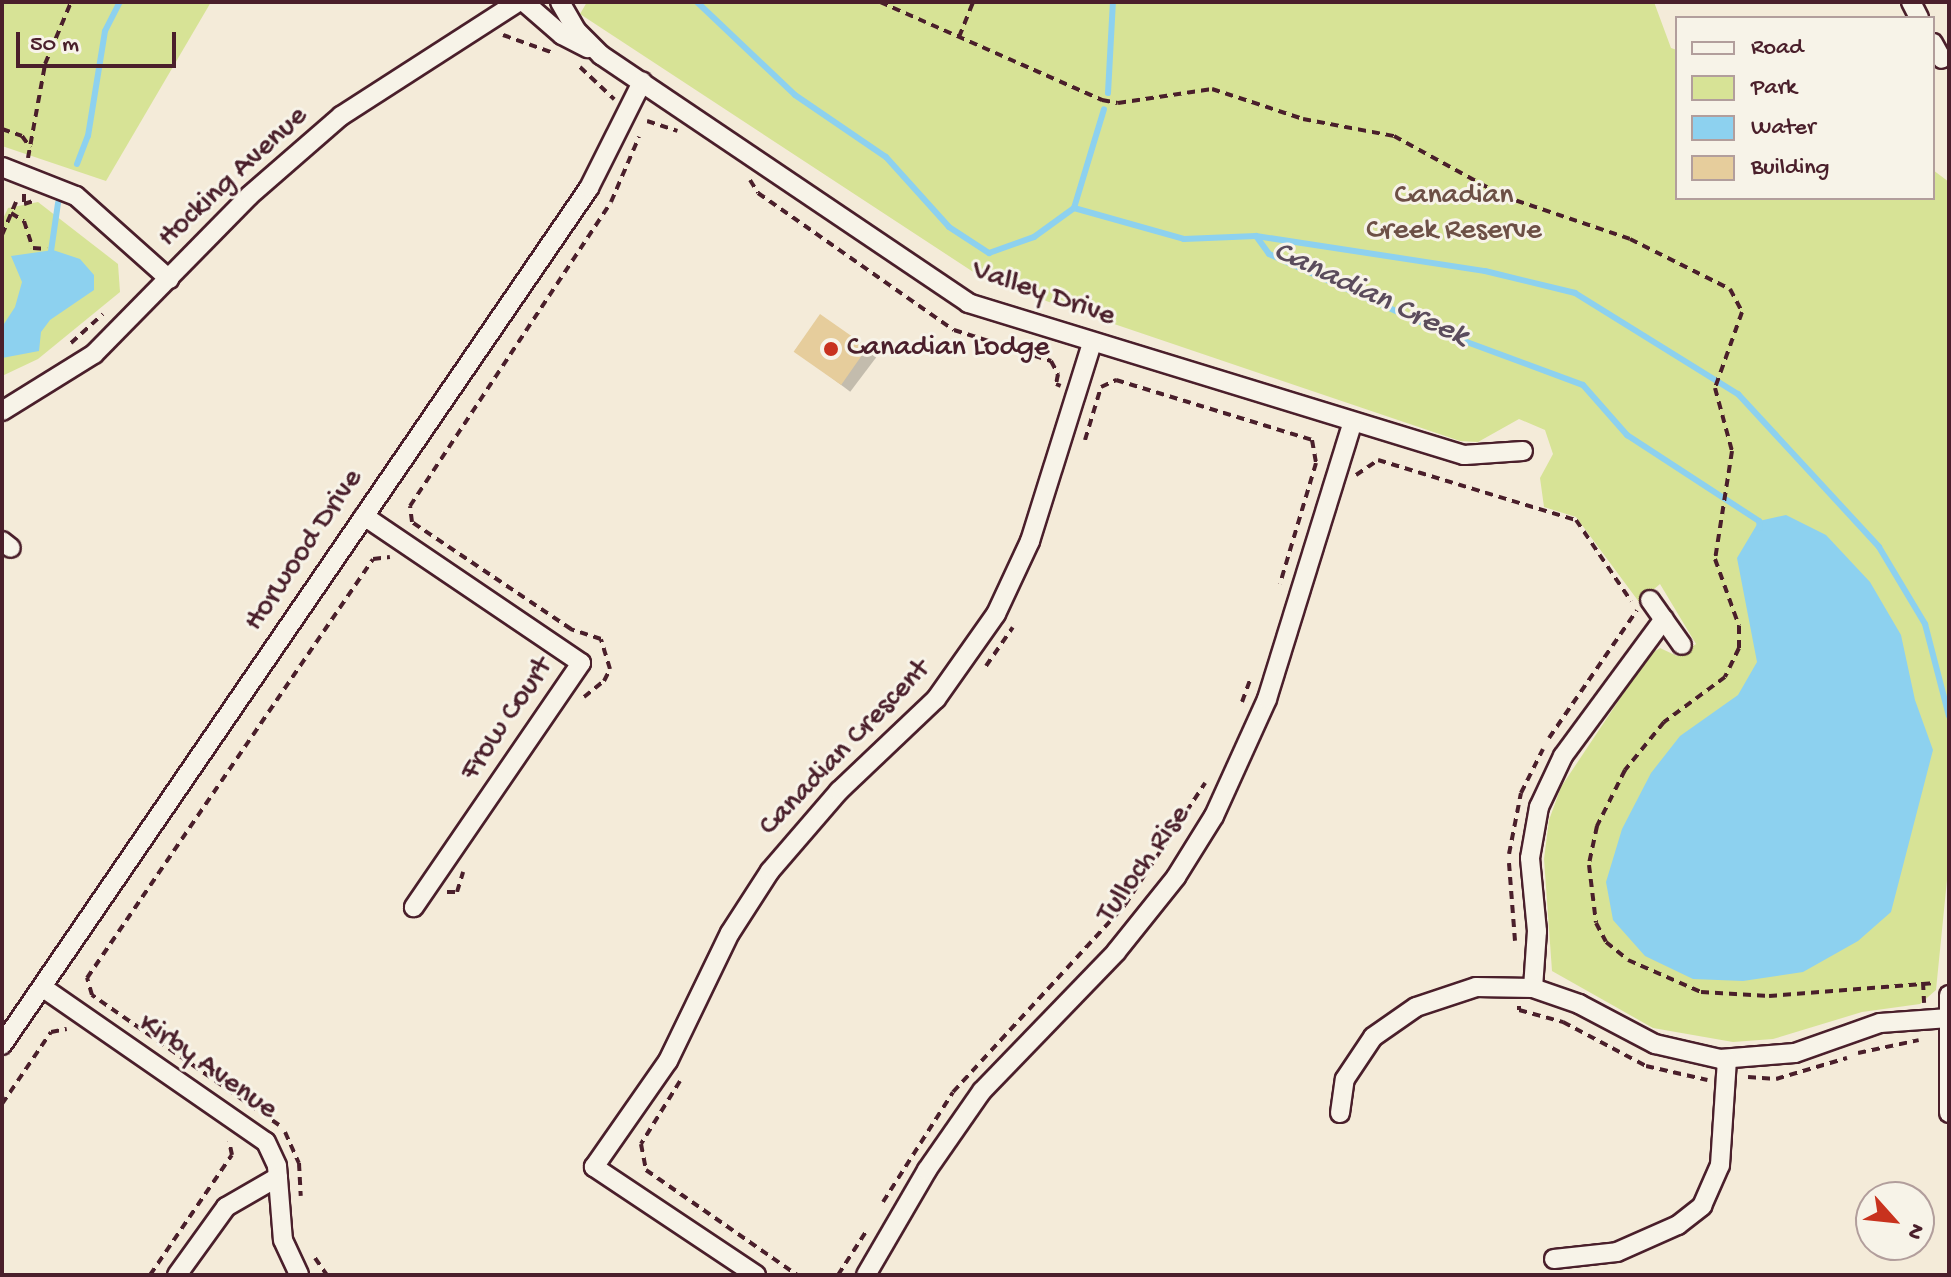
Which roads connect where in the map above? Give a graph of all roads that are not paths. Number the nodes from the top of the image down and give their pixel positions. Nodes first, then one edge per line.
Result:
1 (521, 2) edge
2 (560, 2) edge
3 (601, 55) junction
4 (642, 82) junction
5 (2, 167) edge
6 (169, 279) junction
7 (1092, 343) junction
8 (2, 411) edge
9 (1353, 422) junction
10 (1523, 451) dead end
11 (364, 516) junction
12 (1645, 603) road end
13 (1664, 619) junction
14 (1682, 645) dead end
15 (419, 900) road end
16 (42, 987) junction
17 (1533, 988) junction
18 (1945, 989) edge
19 (1948, 1018) edge
20 (2, 1045) edge
21 (1727, 1060) junction
22 (1340, 1113) dead end
23 (1949, 1113) edge
24 (278, 1177) junction
25 (1554, 1259) dead end
26 (177, 1275) edge
27 (299, 1275) edge
28 (756, 1275) edge
29 (866, 1275) edge

1 - 3 street, Valley Drive
1 - 6 street, Hocking Avenue
2 - 3 street, Valley Drive
3 - 4 street, Valley Drive
4 - 7 street, Valley Drive
4 - 11 street, Horwood Drive
5 - 6 street
6 - 8 street, Hocking Avenue
7 - 9 street, Valley Drive
7 - 28 street, Canadian Crescent
9 - 10 street, Valley Drive
9 - 29 street, Tulloch Rise
11 - 15 street, Frow Court
11 - 16 street, Horwood Drive
12 - 13 street
13 - 14 street
13 - 17 street
16 - 20 street, Horwood Drive
16 - 24 street, Kirby Avenue
17 - 21 street
17 - 22 street
18 - 19 street
19 - 21 street
19 - 23 street
21 - 25 street
24 - 26 street
24 - 27 street, Kirby Avenue

